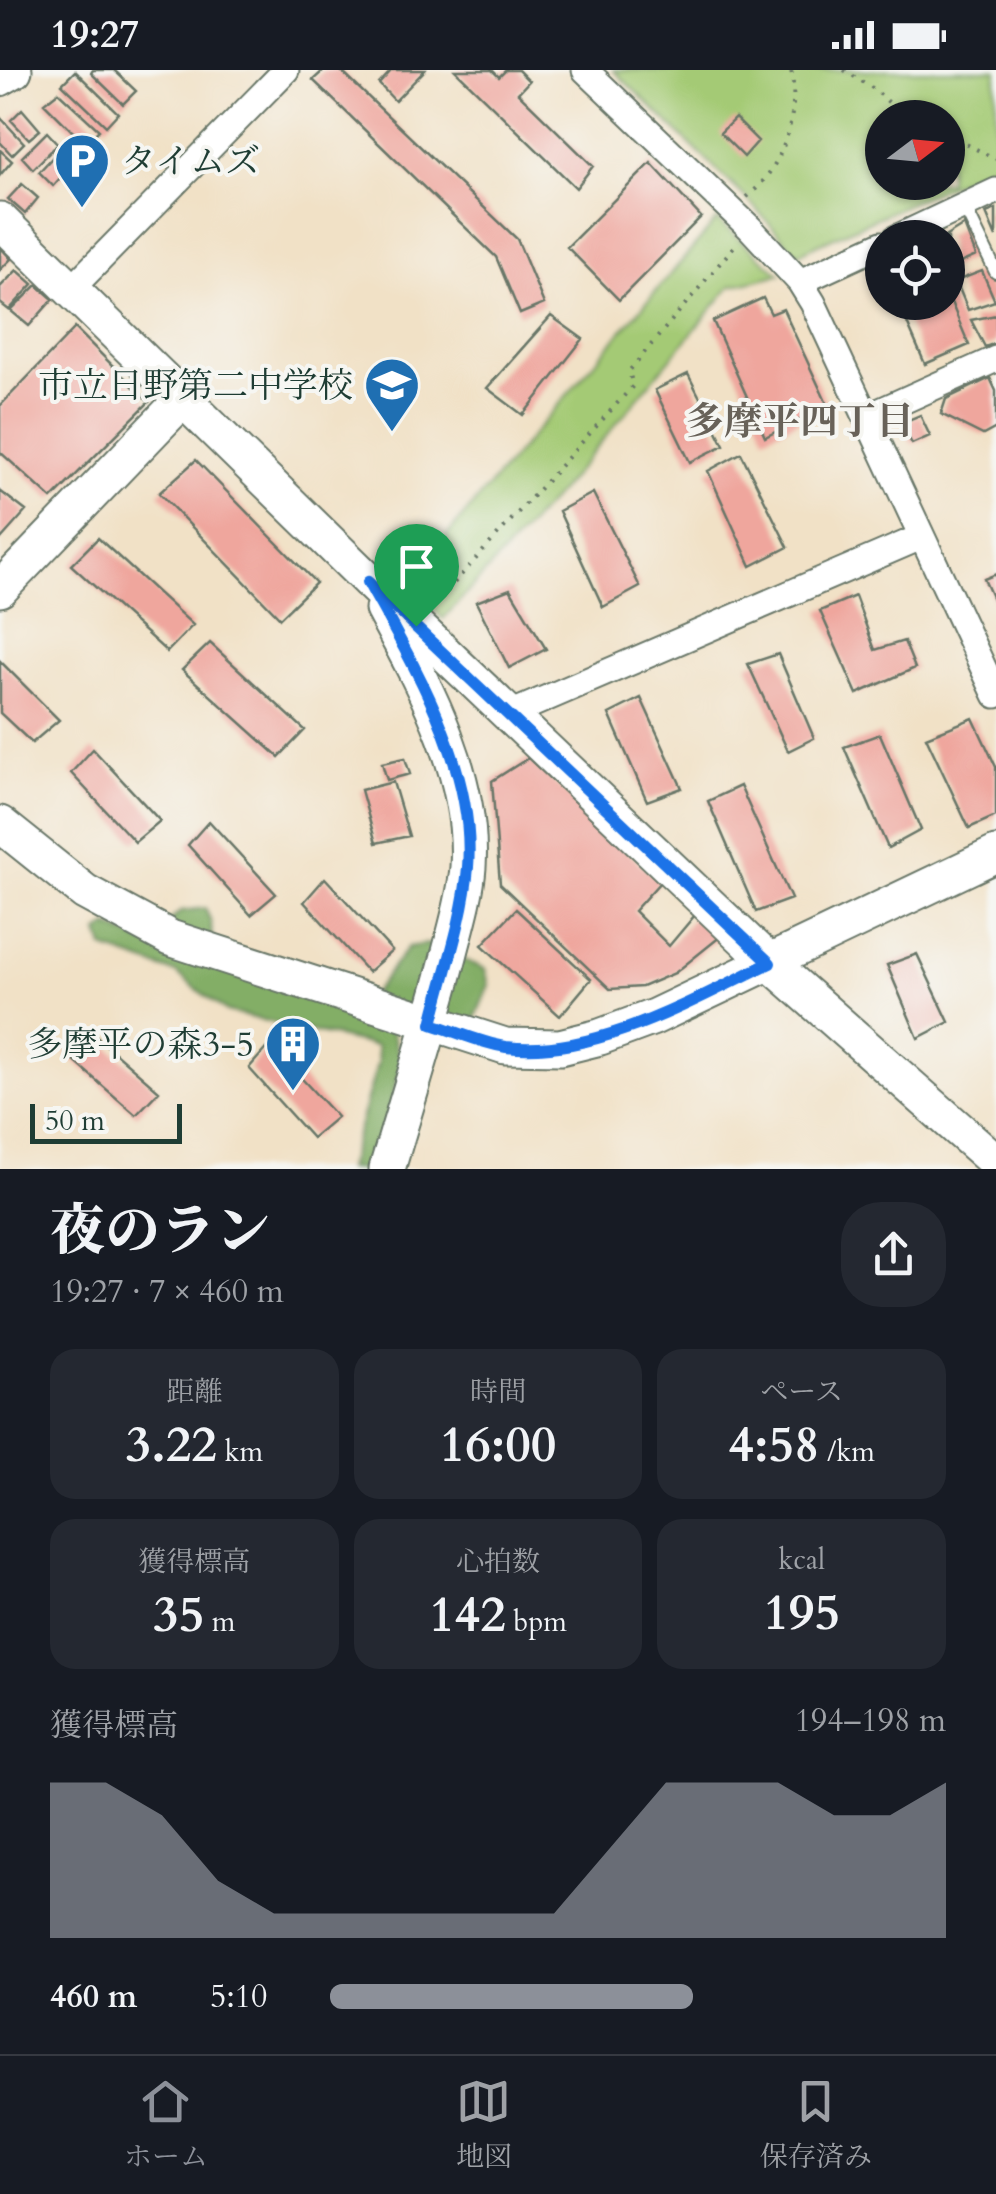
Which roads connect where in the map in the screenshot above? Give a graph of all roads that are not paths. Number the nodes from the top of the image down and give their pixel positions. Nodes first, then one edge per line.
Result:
1 (14, 70) edge
2 (286, 70) edge
3 (585, 70) edge
4 (0, 78) edge
5 (996, 191) edge
6 (964, 206) junction
7 (0, 220) edge
8 (934, 220) edge
9 (865, 252) edge
10 (996, 272) edge
11 (800, 282) junction
12 (72, 288) junction
13 (996, 360) edge
14 (183, 399) junction
15 (867, 417) junction
16 (921, 537) junction
17 (368, 582) junction
18 (0, 589) edge
19 (456, 664) junction
20 (424, 684) junction
21 (996, 695) edge
22 (510, 714) junction
23 (0, 824) edge
24 (996, 854) edge
25 (770, 963) junction
26 (432, 1024) junction
27 (996, 1162) edge
28 (387, 1169) edge

1 - 4 street
2 - 12 street
3 - 11 street
5 - 6 street
6 - 8 street
6 - 10 lane
7 - 12 street
9 - 11 street
11 - 15 street
12 - 14 street
13 - 15 street
14 - 17 street
14 - 18 street
15 - 16 street
16 - 21 street
16 - 22 street
17 - 19 street
17 - 20 street
19 - 20 street
19 - 22 street
20 - 26 street
22 - 25 street
23 - 26 street
24 - 25 street
25 - 26 street
25 - 27 street
26 - 28 street

